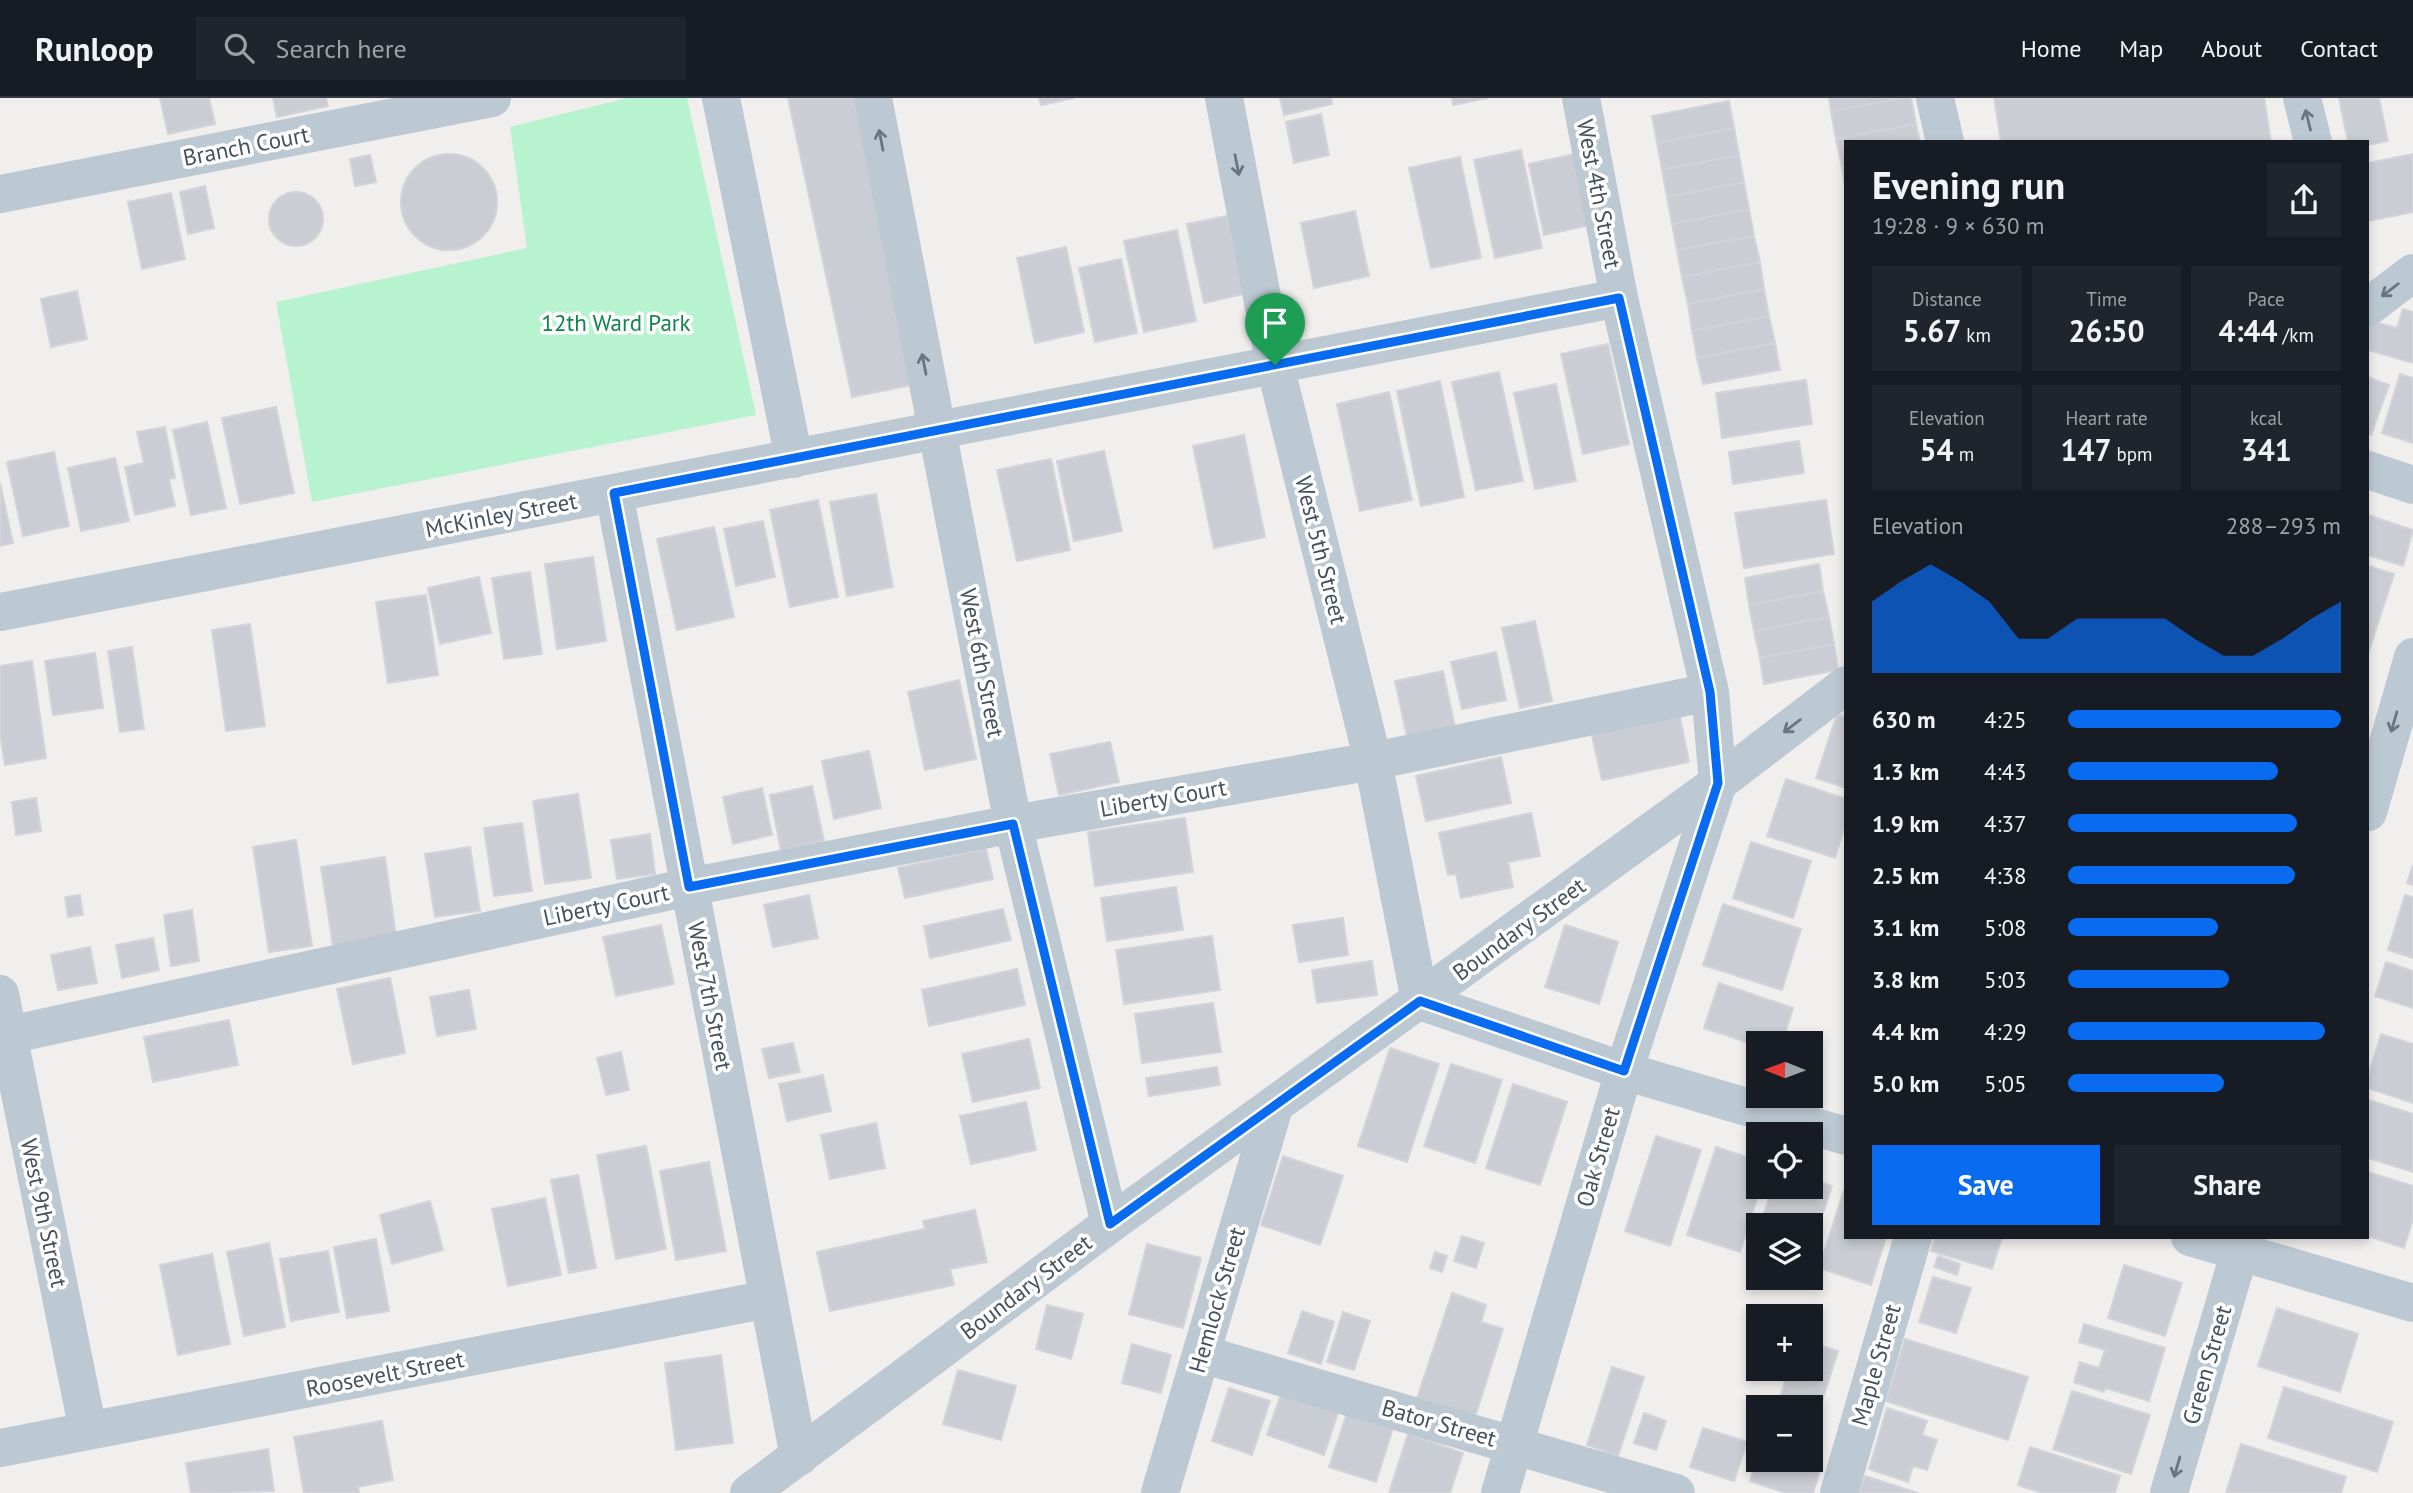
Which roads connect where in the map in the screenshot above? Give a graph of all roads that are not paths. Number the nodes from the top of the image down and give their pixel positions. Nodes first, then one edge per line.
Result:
1 (492, 98) edge
2 (721, 98) edge
3 (873, 98) edge
4 (1224, 98) edge
5 (1581, 98) edge
6 (1935, 98) edge
7 (2302, 98) edge
8 (1945, 140) edge
9 (2312, 140) edge
10 (0, 194) edge
11 (2413, 273) edge
12 (1619, 298) junction
13 (2369, 306) edge
14 (1275, 365) junction
15 (937, 430) junction
16 (794, 459) junction
17 (2369, 470) edge
18 (2413, 485) edge
19 (614, 493) junction
20 (0, 612) edge
21 (2413, 657) edge
22 (1844, 687) edge
23 (1710, 692) junction
24 (1373, 761) junction
25 (1718, 783) junction
26 (2369, 809) edge
27 (1013, 824) junction
28 (689, 887) junction
29 (0, 994) edge
30 (1420, 1001) junction
31 (4, 1036) edge
32 (1624, 1071) junction
33 (1274, 1107) junction
34 (1844, 1135) edge
35 (1110, 1224) junction
36 (1912, 1239) edge
37 (2205, 1239) edge
38 (2242, 1244) edge
39 (769, 1299) junction
40 (2413, 1303) edge
41 (1202, 1354) junction
42 (88, 1431) junction
43 (1514, 1446) junction
44 (0, 1448) edge
45 (799, 1457) junction
46 (749, 1493) edge
47 (1160, 1493) edge
48 (1500, 1493) edge
49 (1676, 1493) edge
50 (1839, 1493) edge
51 (2169, 1493) edge

1 - 10 street, Branch Court
2 - 16 street
15 -> 3 street, West 6th Street
4 -> 14 street, West 5th Street
5 - 12 street, West 4th Street
6 - 8 street
9 -> 7 street
11 -> 13 street
12 - 14 street, McKinley Street
12 - 23 street, West 4th Street
14 - 15 street, McKinley Street
14 - 24 street, West 5th Street
15 - 16 street, McKinley Street
15 - 27 street, West 6th Street
16 - 19 street, McKinley Street
17 - 18 street
19 - 20 street, McKinley Street
19 - 28 street, West 7th Street
21 -> 26 street
22 -> 25 street, Boundary Street
23 - 24 street, Liberty Court
23 - 25 street, West 4th Street
24 - 27 street, Liberty Court
24 - 30 street, West 5th Street
25 - 30 street, Boundary Street
25 - 32 street, Oak Street
27 - 28 street, Liberty Court
27 - 35 street, West 6th Street
28 - 31 street, Liberty Court
28 - 39 street, West 7th Street
29 - 31 street, West 9th Street
30 - 32 street
30 - 33 street, Boundary Street
31 - 42 street, West 9th Street
32 - 34 street
32 - 43 street, Oak Street
33 - 35 street, Boundary Street
33 - 41 street, Hemlock Street
35 - 45 street, Boundary Street
36 - 50 street, Maple Street
37 - 38 street
38 - 40 street
38 -> 51 street, Green Street
39 - 42 street, Roosevelt Street
39 - 45 street, West 7th Street
41 - 43 street, Bator Street
41 - 47 street, Hemlock Street
42 - 44 street, Roosevelt Street
43 - 48 street, Oak Street
43 - 49 street, Bator Street
45 - 46 street, Boundary Street

